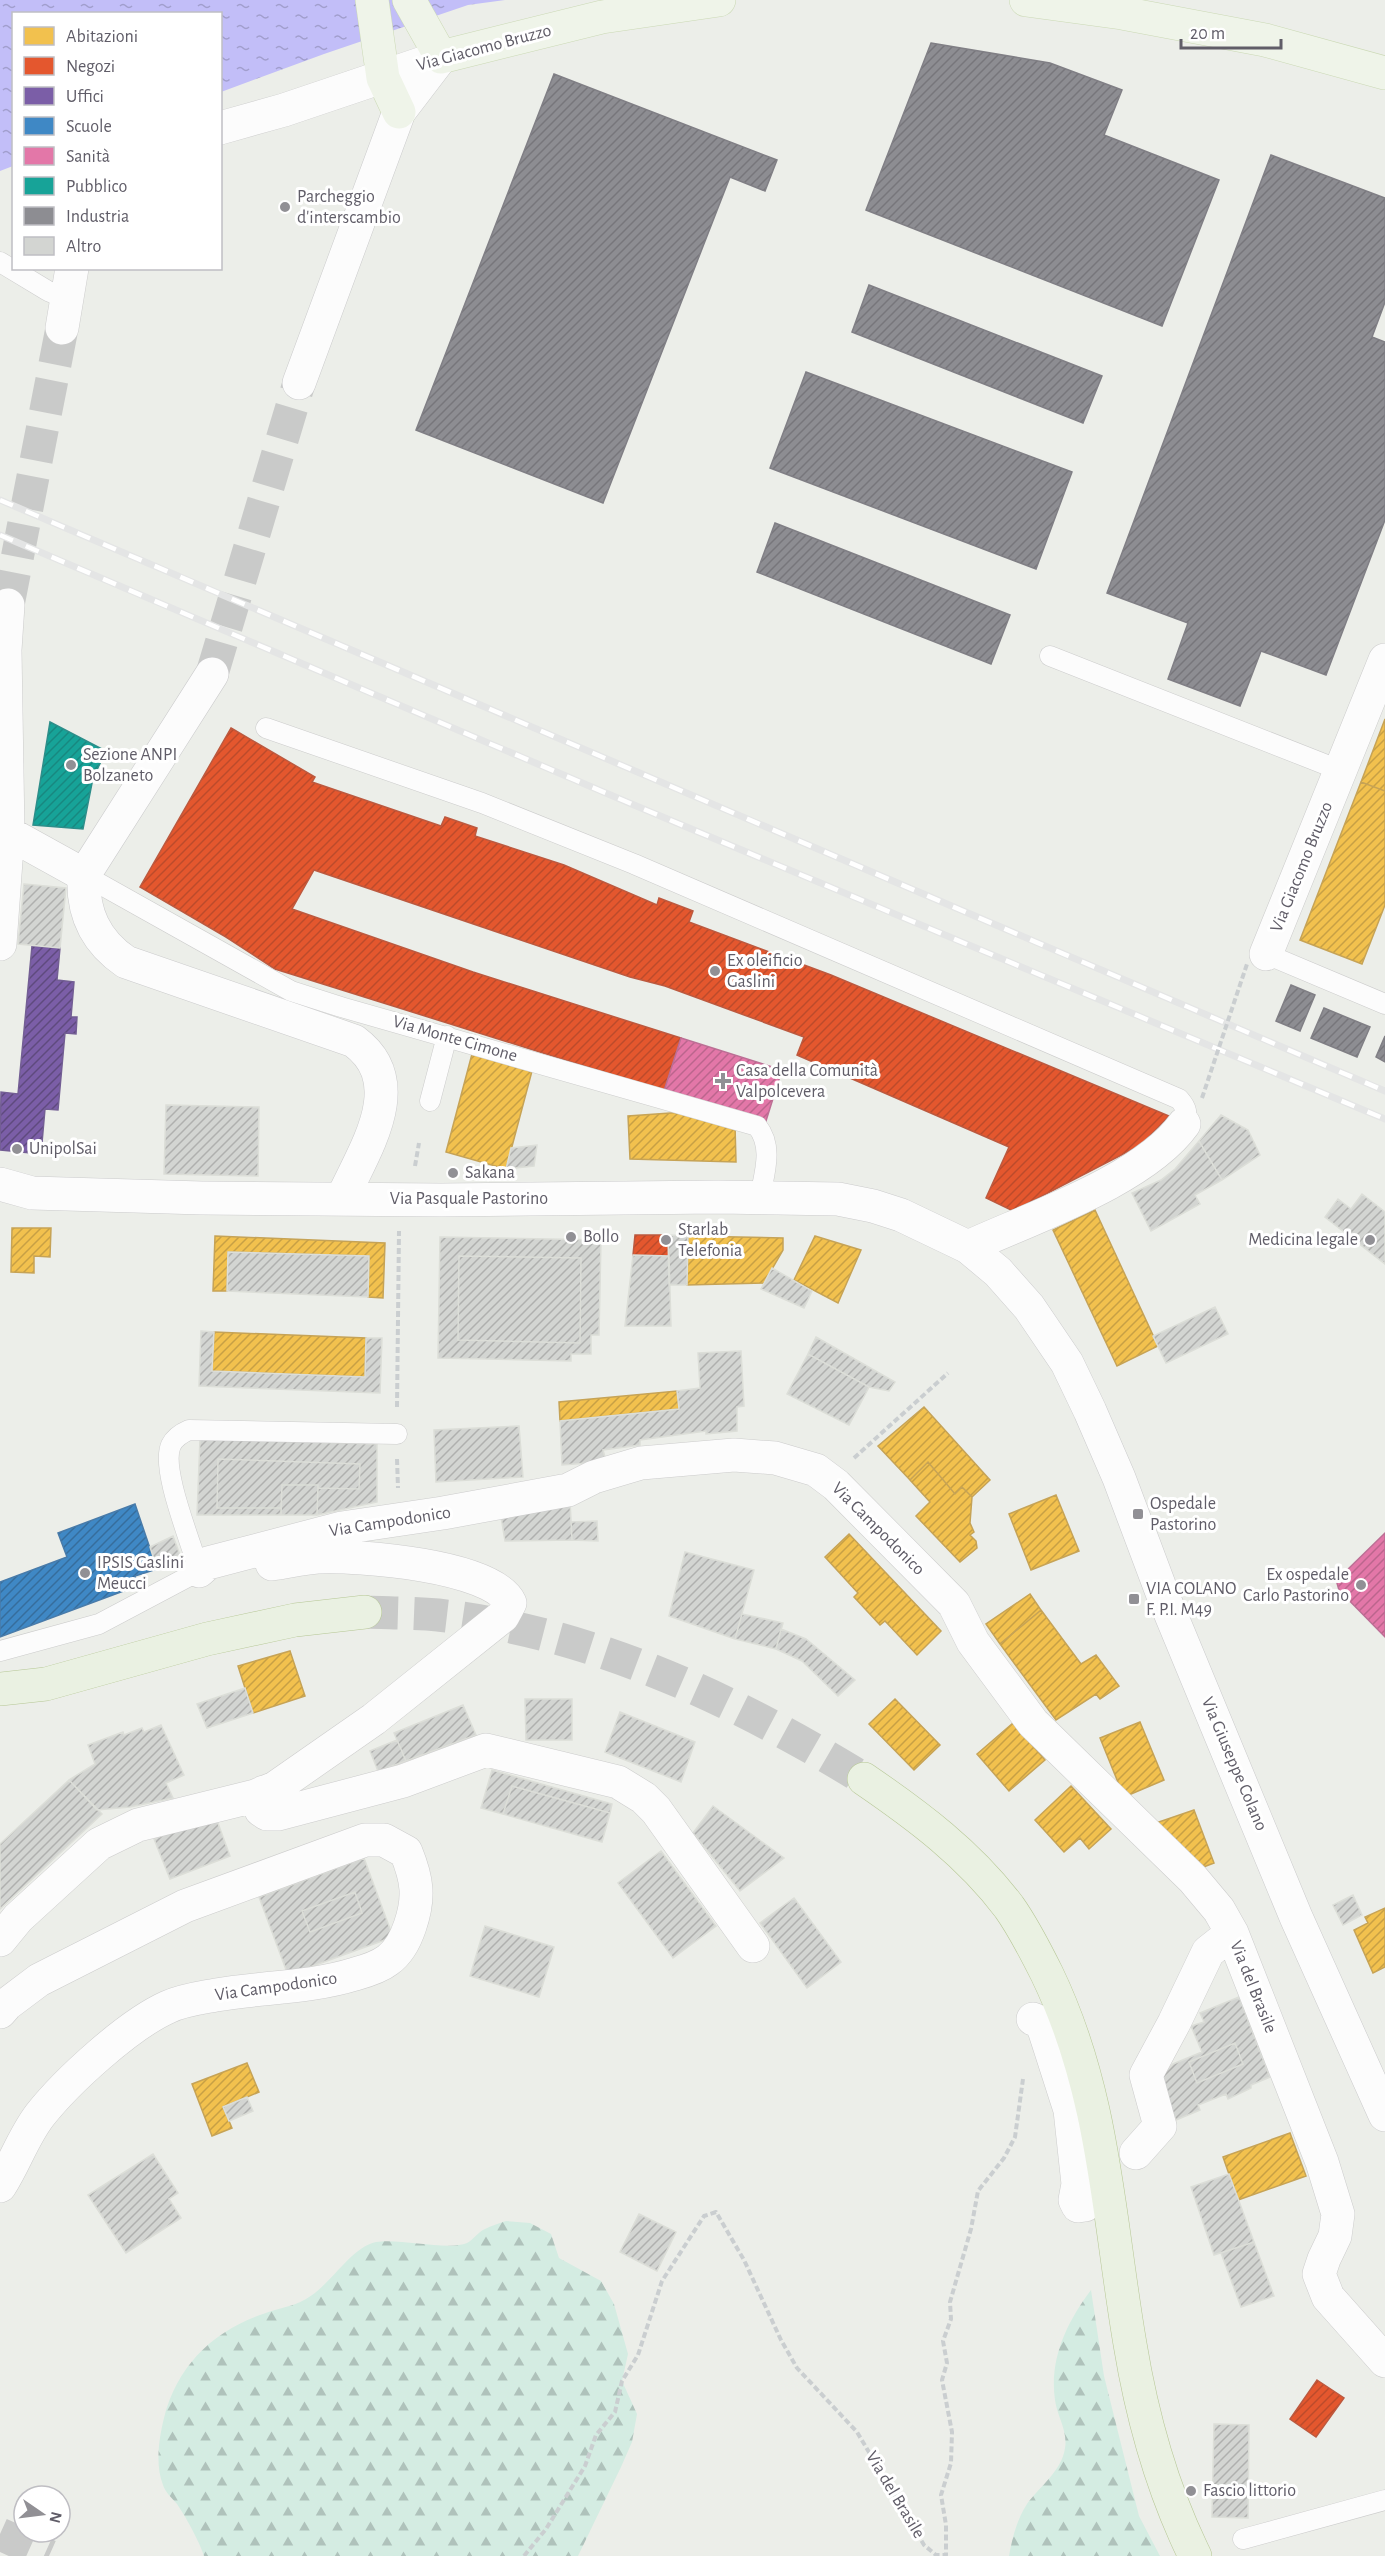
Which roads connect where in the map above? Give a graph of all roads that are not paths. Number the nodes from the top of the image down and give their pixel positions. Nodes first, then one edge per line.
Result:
1 (372, 0) edge
2 (719, 0) edge
3 (1026, 0) edge
4 (414, 8) edge
5 (441, 57) junction
6 (1385, 73) edge
7 (383, 78) junction
8 (399, 112) junction
9 (222, 127) edge
10 (13, 270) edge
11 (67, 299) edge
12 (299, 383) tunnel mouth
13 (8, 605) tunnel mouth
14 (2, 651) edge
15 (1050, 656) dead end
16 (1385, 660) edge
17 (212, 674) tunnel mouth
18 (266, 728) dead end
19 (1342, 771) junction
20 (6, 821) edge
21 (92, 879) junction
22 (0, 944) edge
23 (1257, 959) joint
24 (1385, 1004) edge
25 (447, 1036) junction
26 (430, 1101) dead end
27 (1184, 1124) joint
28 (0, 1184) edge
29 (760, 1197) junction
30 (342, 1199) junction
31 (968, 1247) junction
32 (397, 1434) road end
33 (199, 1572) junction
34 (365, 1612) tunnel mouth
35 (0, 1651) edge
36 (0, 1689) edge
37 (864, 1779) tunnel mouth
38 (264, 1792) junction
39 (1232, 1933) junction
40 (0, 1940) edge
41 (753, 1946) dead end
42 (0, 2012) edge
43 (1033, 2019) dead end
44 (1385, 2115) edge
45 (1136, 2154) dead end
46 (0, 2186) edge
47 (1085, 2205) dead end
48 (1385, 2361) edge
49 (1385, 2500) edge
50 (1243, 2539) dead end
51 (1194, 2556) edge

1 - 7 main road
2 - 5 main road, Via Giacomo Bruzzo
3 - 6 main road
4 - 5 main road
5 - 7 street, Via Giacomo Bruzzo
5 - 8 street
7 - 8 main road
7 - 9 street, Via Giacomo Bruzzo
8 - 12 street
10 - 11 lane
13 - 14 street
14 - 20 street
15 - 19 lane
16 - 19 street, Via Giacomo Bruzzo
17 - 21 street
18 - 27 lane
19 - 23 street, Via Giacomo Bruzzo
20 - 21 street, Via Monte Cimone
20 - 22 street
21 - 25 lane, Via Monte Cimone
21 - 30 street
23 - 24 lane, Via Giacomo Bruzzo
25 - 26 lane
25 - 29 lane, Via Monte Cimone
27 - 31 street
28 - 30 street, Via Pasquale Pastorino
29 - 30 street, Via Pasquale Pastorino
29 - 31 street, Via Pasquale Pastorino
31 - 44 street, Via Giuseppe Colano
32 - 33 lane
33 - 35 lane, Via Campodonico
33 - 38 street, Via Campodonico
33 - 39 street, Via Campodonico
34 - 36 highway
37 - 51 highway
38 - 40 street, Via Campodonico
38 - 41 street
39 - 45 street, Via del Brasile
39 - 48 street, Via del Brasile
42 - 46 street, Via Campodonico
43 - 47 street
49 - 50 lane

